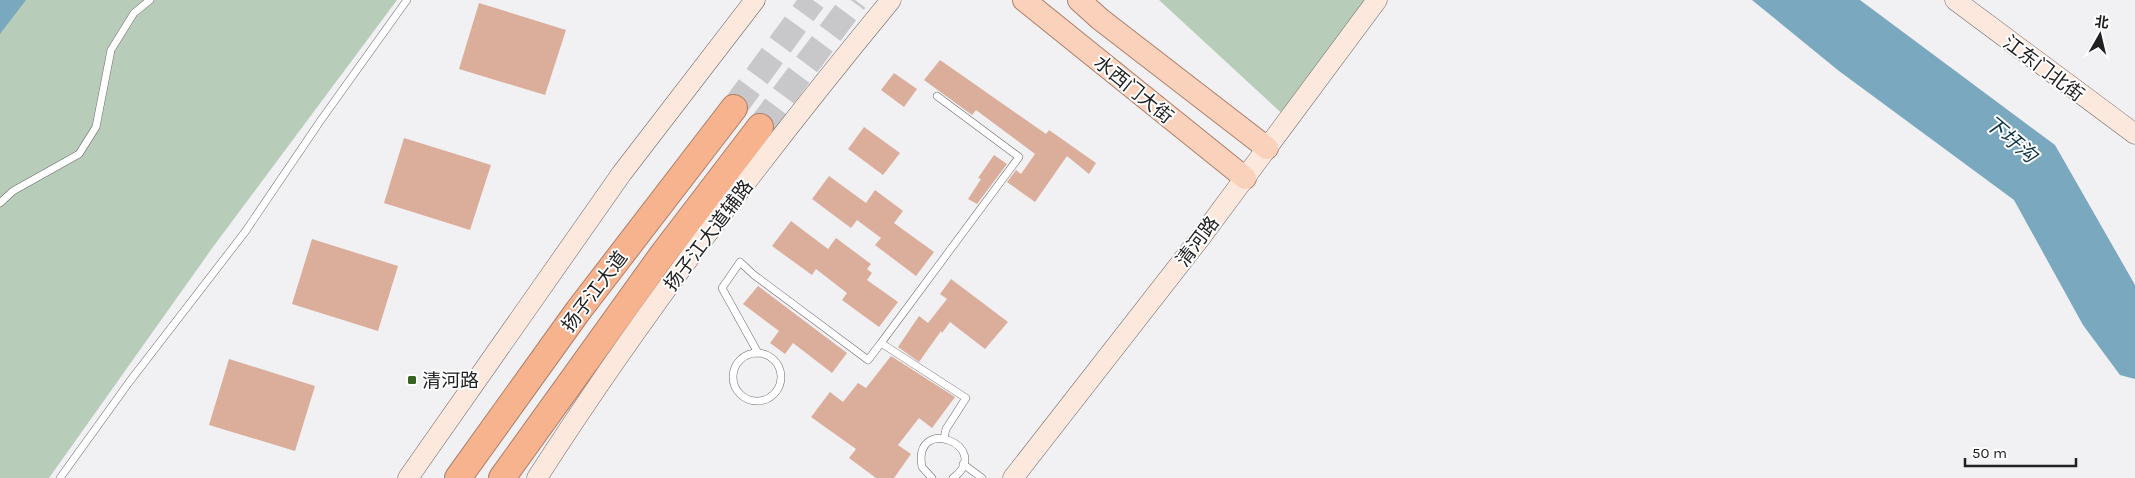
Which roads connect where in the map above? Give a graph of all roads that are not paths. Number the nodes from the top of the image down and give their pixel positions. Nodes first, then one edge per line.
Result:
1 (150, 0) edge
2 (407, 0) edge
3 (755, 0) edge
4 (1079, 0) edge
5 (1377, 0) edge
6 (1955, 0) edge
7 (888, 1) edge
8 (1023, 1) edge
9 (937, 96) dead end
10 (734, 108) tunnel mouth
11 (760, 127) tunnel mouth
12 (2135, 134) edge
13 (1267, 148) junction
14 (1245, 178) junction
15 (0, 203) edge
16 (881, 343) junction
17 (758, 353) junction
18 (944, 438) junction
19 (963, 464) junction
20 (60, 478) edge
21 (408, 478) edge
22 (458, 478) edge
23 (502, 478) edge
24 (537, 478) edge
25 (932, 478) edge
26 (953, 478) edge
27 (982, 478) edge
28 (1013, 478) edge

1 - 15 lane
2 - 20 lane
3 - 21 main road
4 - 13 main road, 水西门大街
5 - 13 main road, 清河路
6 - 12 main road, 江东门北街
7 - 24 main road, 扬子江大道辅路
8 - 14 main road, 水西门大街
9 - 16 lane
10 - 22 highway, 扬子江大道
11 - 23 highway, 扬子江大道
13 - 14 main road, 清河路
14 - 28 main road, 清河路
16 - 17 lane
16 - 18 lane
17 - 17 lane
18 - 19 lane
18 - 25 lane
19 - 26 lane
19 - 27 lane

